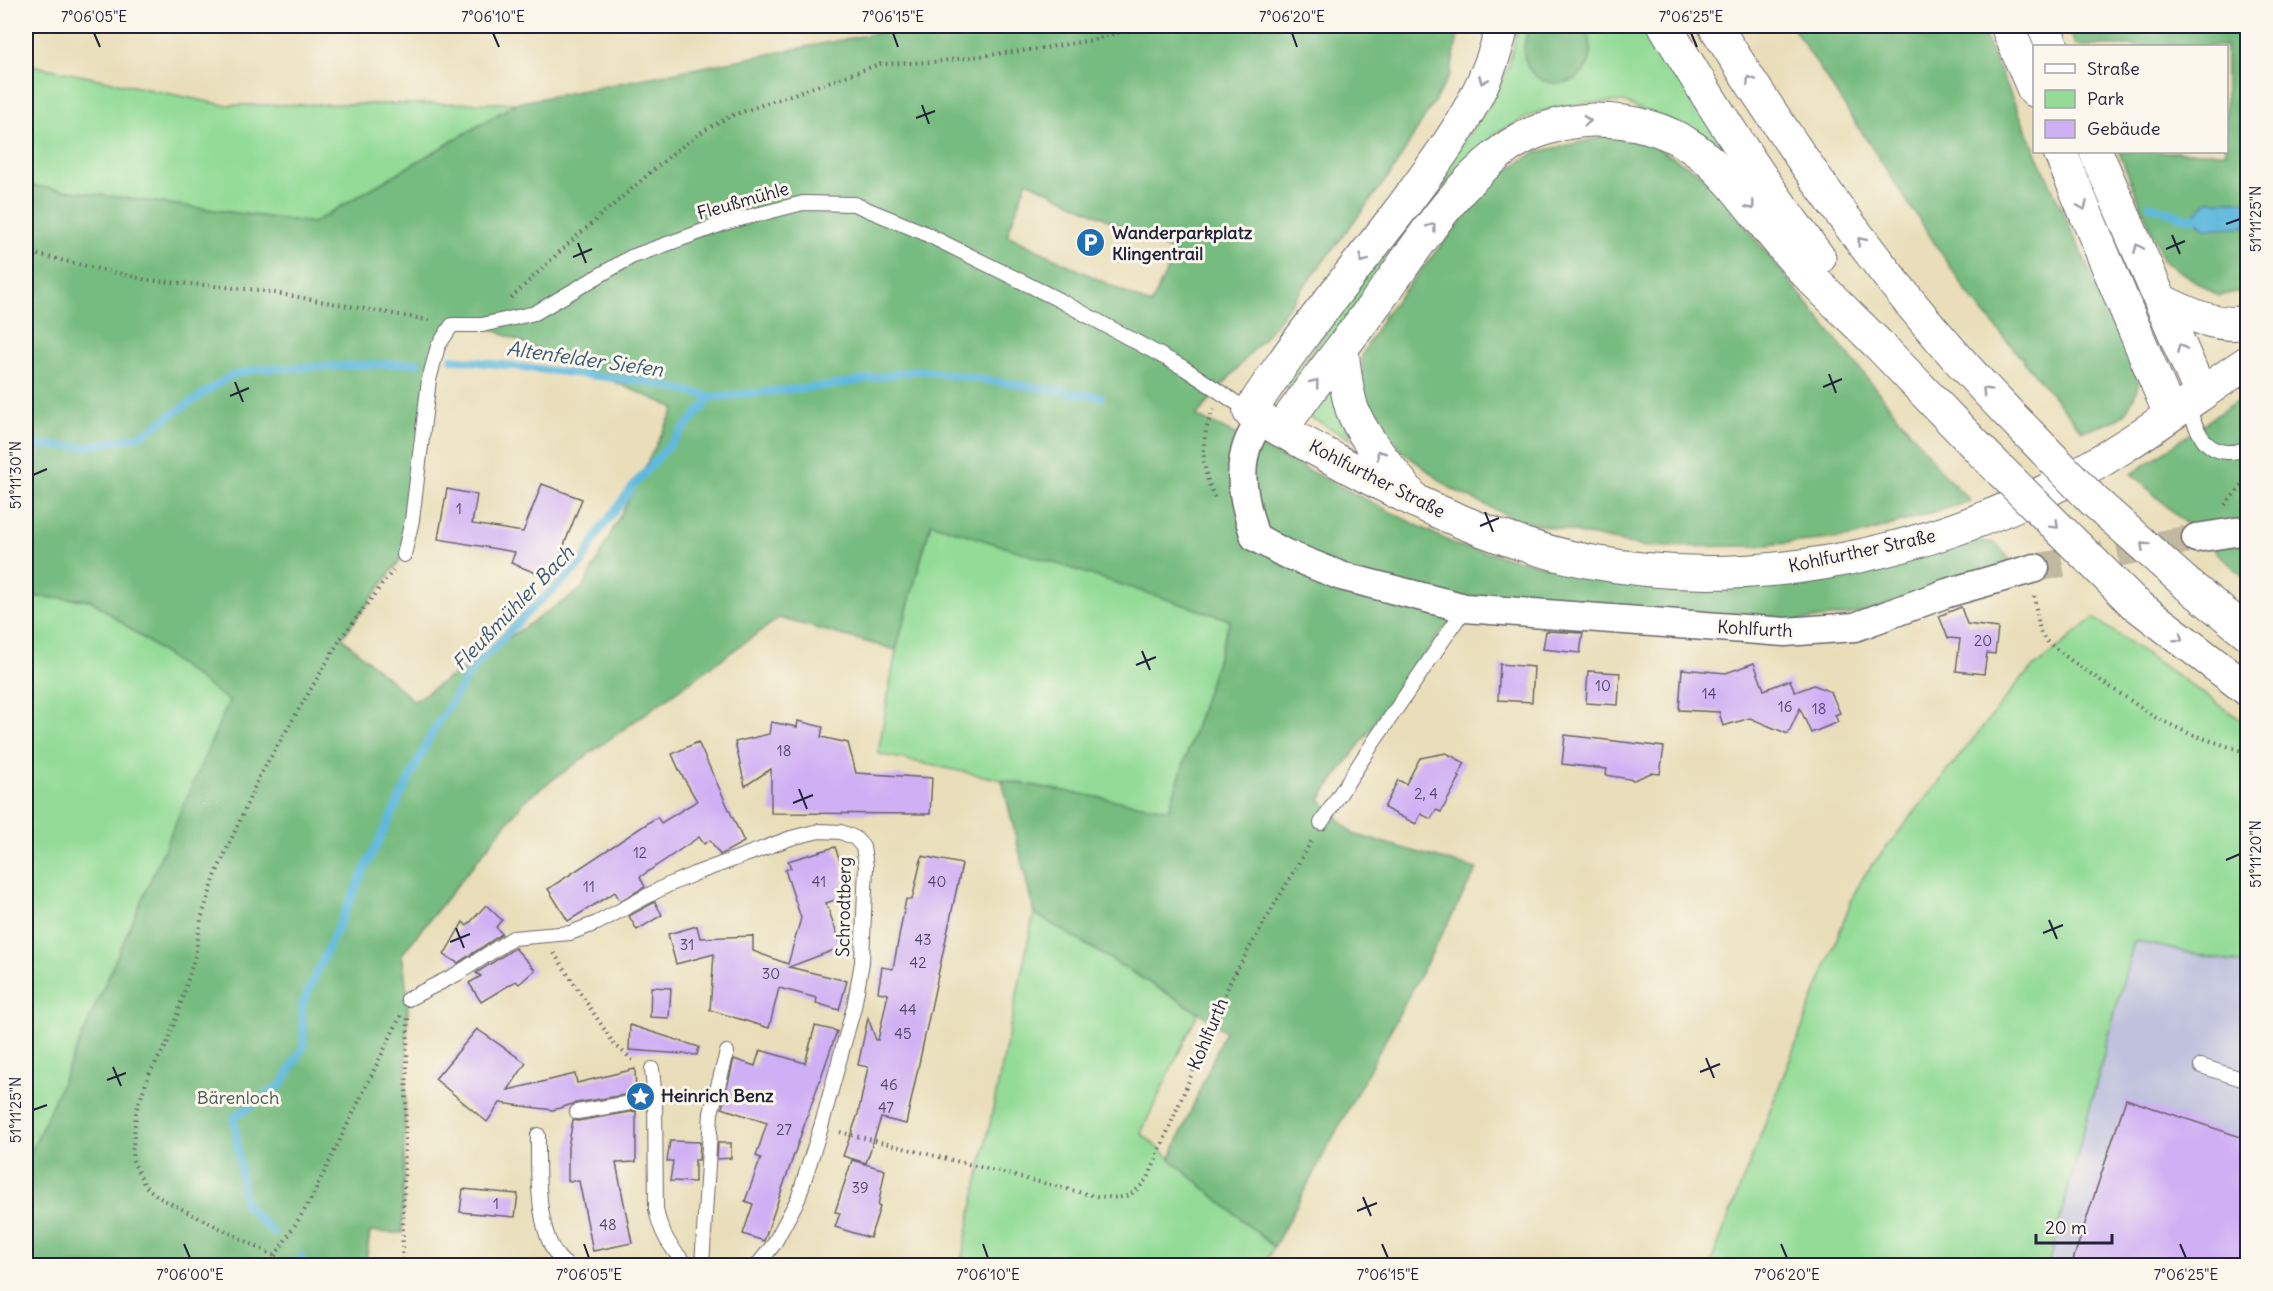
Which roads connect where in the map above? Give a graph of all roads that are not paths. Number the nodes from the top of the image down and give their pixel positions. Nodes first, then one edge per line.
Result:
1 (1502, 26) edge
2 (1665, 26) edge
3 (1715, 26) edge
4 (2007, 26) edge
5 (2044, 26) edge
6 (2052, 45) edge
7 (2033, 88) edge
8 (2060, 153) edge
9 (2096, 153) edge
10 (2162, 302) junction
11 (2247, 322) edge
12 (1342, 350) junction
13 (2247, 362) edge
14 (1907, 374) junction
15 (2185, 404) junction
16 (1264, 420) junction
17 (2247, 448) edge
18 (1416, 501) junction
19 (2247, 530) edge
20 (2196, 538) tunnel mouth
21 (404, 555) road end
22 (2035, 568) tunnel mouth
23 (1465, 608) junction
24 (2247, 633) edge
25 (2247, 690) edge
26 (1321, 824) road end
27 (408, 999) road end
28 (727, 1052) dead end
29 (2201, 1066) dead end
30 (652, 1069) road end
31 (2247, 1081) edge
32 (655, 1099) junction
33 (577, 1112) dead end
34 (538, 1136) dead end
35 (568, 1266) edge
36 (688, 1266) edge
37 (702, 1266) edge
38 (757, 1266) edge

1 -> 16 main road
2 - 14 main road
24 -> 3 main road, bridge
4 - 7 main road
5 - 6 main road
8 -> 15 main road
10 -> 9 main road
10 - 11 main road
15 -> 10 main road
12 -> 14 main road
16 -> 12 main road
18 -> 12 main road
13 - 15 main road, Kohlfurther Straße
14 -> 25 main road, bridge
15 - 17 lane
15 - 18 main road, Kohlfurther Straße
16 - 18 main road, Kohlfurther Straße
16 - 21 lane, Fleußmühle
16 - 23 street, Kohlfurth
19 - 20 street
22 - 23 street, Kohlfurth
23 - 26 lane
27 - 38 lane, Schrodtberg
28 - 37 lane
29 - 31 lane
30 - 32 lane
32 - 33 lane
32 - 36 lane
34 - 35 lane

